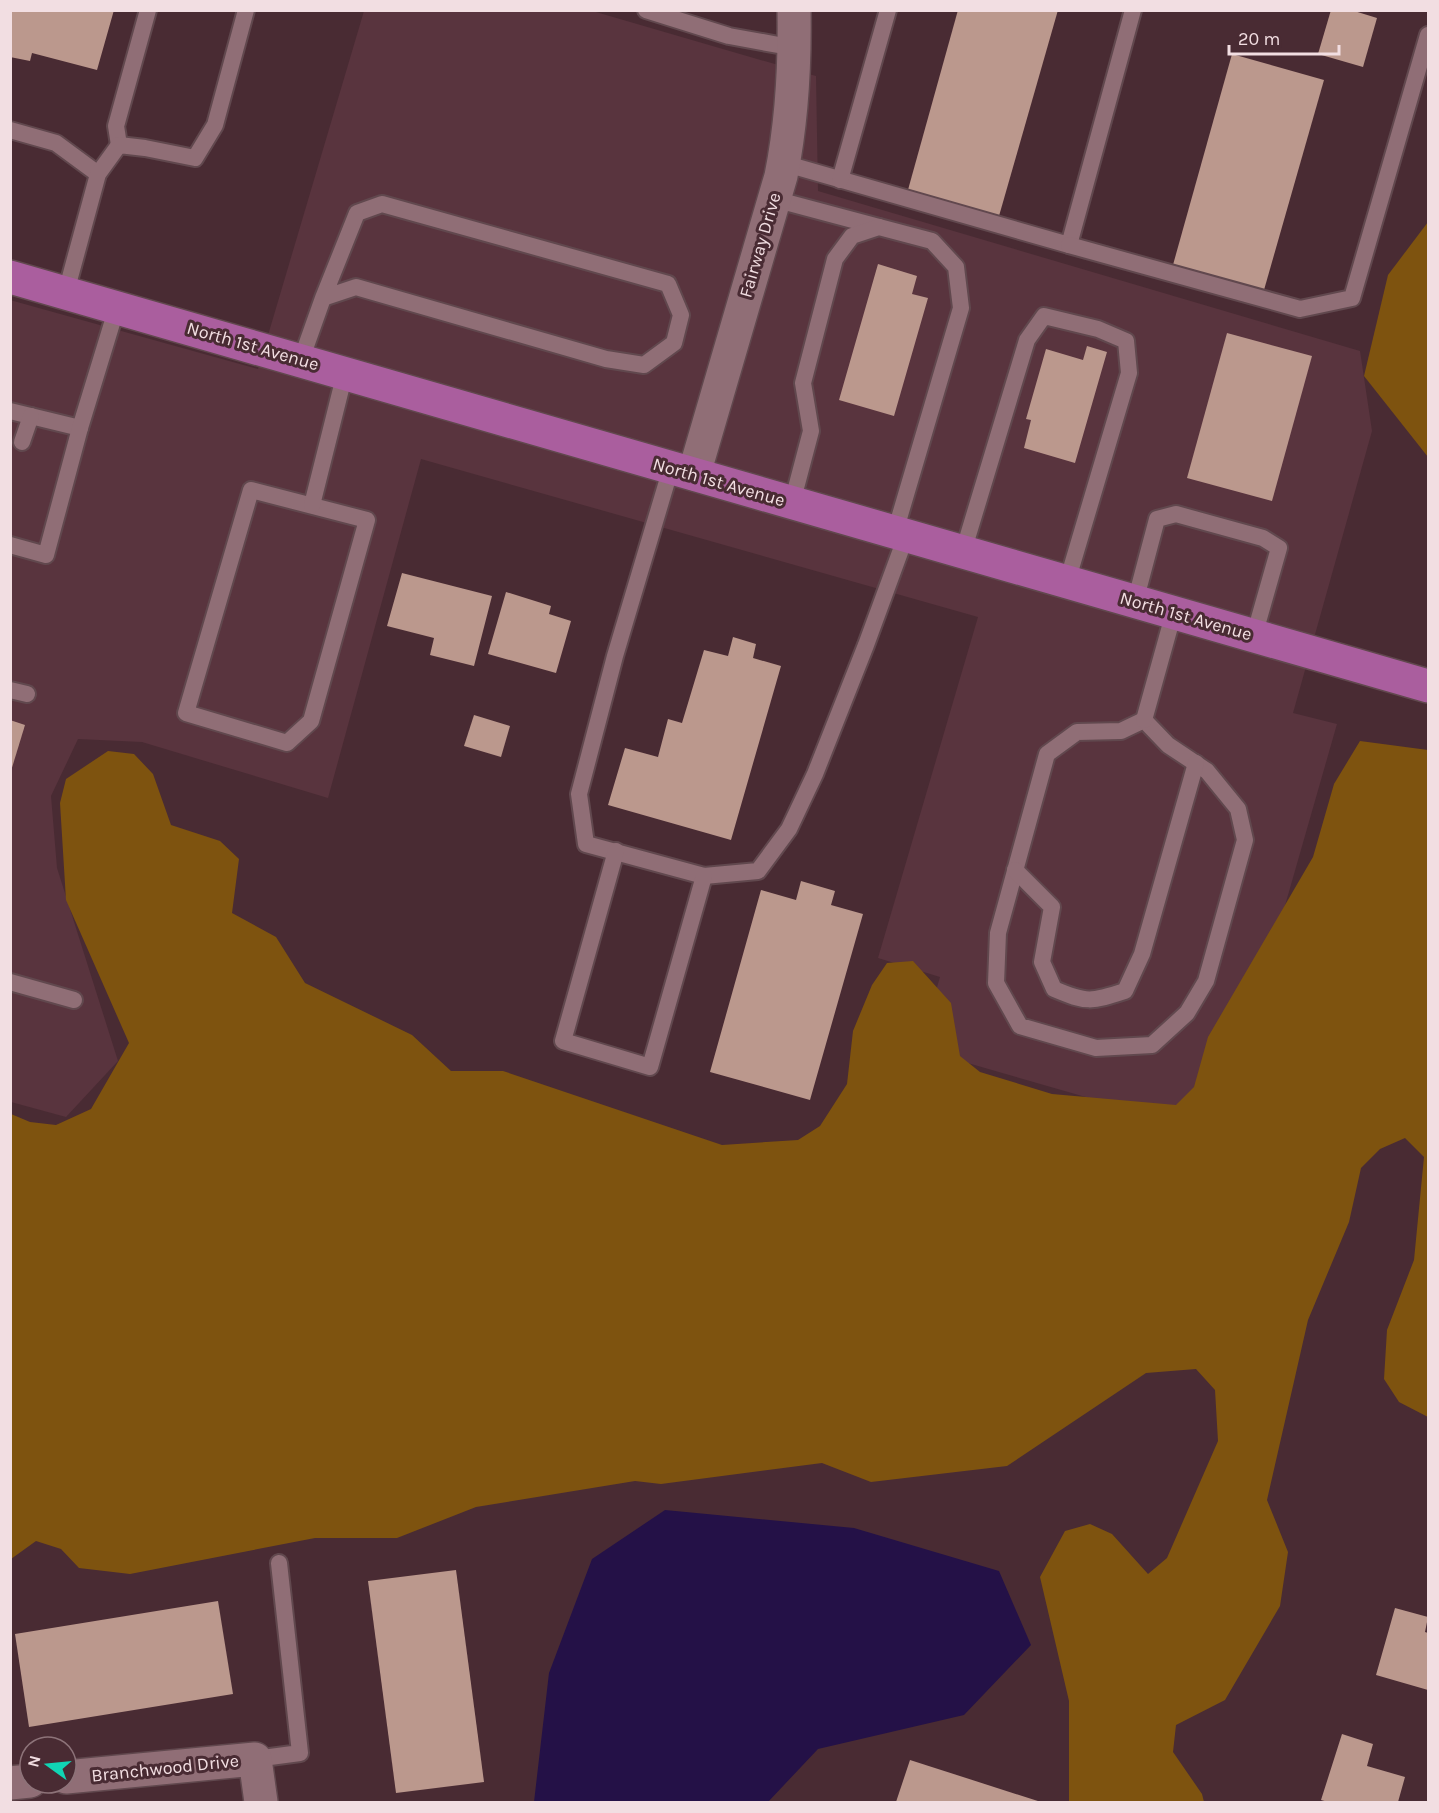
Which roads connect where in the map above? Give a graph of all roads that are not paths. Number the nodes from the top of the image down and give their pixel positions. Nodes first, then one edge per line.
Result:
1 (148, 10) edge
2 (246, 10) edge
3 (646, 10) edge
4 (794, 10) edge
5 (888, 10) edge
6 (1133, 10) edge
7 (1428, 36) edge
8 (795, 48) junction
9 (10, 130) edge
10 (119, 145) junction
11 (783, 163) junction
12 (98, 174) junction
13 (840, 180) junction
14 (774, 199) junction
15 (879, 227) junction
16 (1069, 245) junction
17 (10, 277) edge
18 (66, 292) junction
19 (322, 298) junction
20 (117, 307) junction
21 (301, 360) junction
22 (345, 373) junction
23 (10, 411) edge
24 (31, 416) junction
25 (80, 428) junction
26 (22, 442) dead end
27 (682, 471) junction
28 (792, 503) junction
29 (312, 505) junction
30 (901, 534) junction
31 (10, 545) edge
32 (963, 552) junction
33 (1067, 582) junction
34 (1135, 602) junction
35 (1174, 612) junction
36 (1254, 636) junction
37 (1428, 686) edge
38 (1144, 720) junction
39 (1196, 763) junction
40 (616, 851) junction
41 (1015, 870) junction
42 (704, 876) junction
43 (10, 982) edge
44 (74, 1000) dead end
45 (279, 1563) dead end
46 (255, 1759) junction
47 (78, 1776) edge
48 (261, 1803) edge

1 - 10 lane
2 - 10 lane
3 - 8 lane
4 - 8 street, Fairway Drive
5 - 13 lane
6 - 16 lane
7 - 16 lane
8 - 11 street, Fairway Drive
9 - 12 lane
10 - 12 lane
11 - 13 lane
11 - 14 street, Fairway Drive
12 - 18 lane
13 - 16 lane
14 - 15 lane
14 - 27 street, Fairway Drive
15 - 28 lane
15 - 30 lane
17 - 18 main road, North 1st Avenue
18 - 20 main road, North 1st Avenue
19 - 19 lane
19 - 21 lane
20 - 21 main road, North 1st Avenue
20 - 25 lane
21 - 22 main road, North 1st Avenue
22 - 27 main road, North 1st Avenue
22 - 29 lane
23 - 24 lane
24 - 25 lane
24 - 26 lane
25 - 31 lane
27 - 28 main road, North 1st Avenue
27 - 40 lane
28 - 30 main road, North 1st Avenue
29 - 29 lane
30 - 32 main road, North 1st Avenue
30 - 42 lane
32 - 33 main road, North 1st Avenue
32 - 33 lane
33 - 34 main road, North 1st Avenue
34 - 35 main road, North 1st Avenue
34 - 36 lane
35 - 36 main road, North 1st Avenue
35 - 38 lane
36 - 37 main road, North 1st Avenue
38 - 39 lane
38 - 41 lane
39 - 41 lane
39 - 41 lane
40 - 42 lane
40 - 42 lane
43 - 44 lane
45 - 46 lane
46 - 47 street, Branchwood Drive
46 - 48 street, Branchwood Drive

